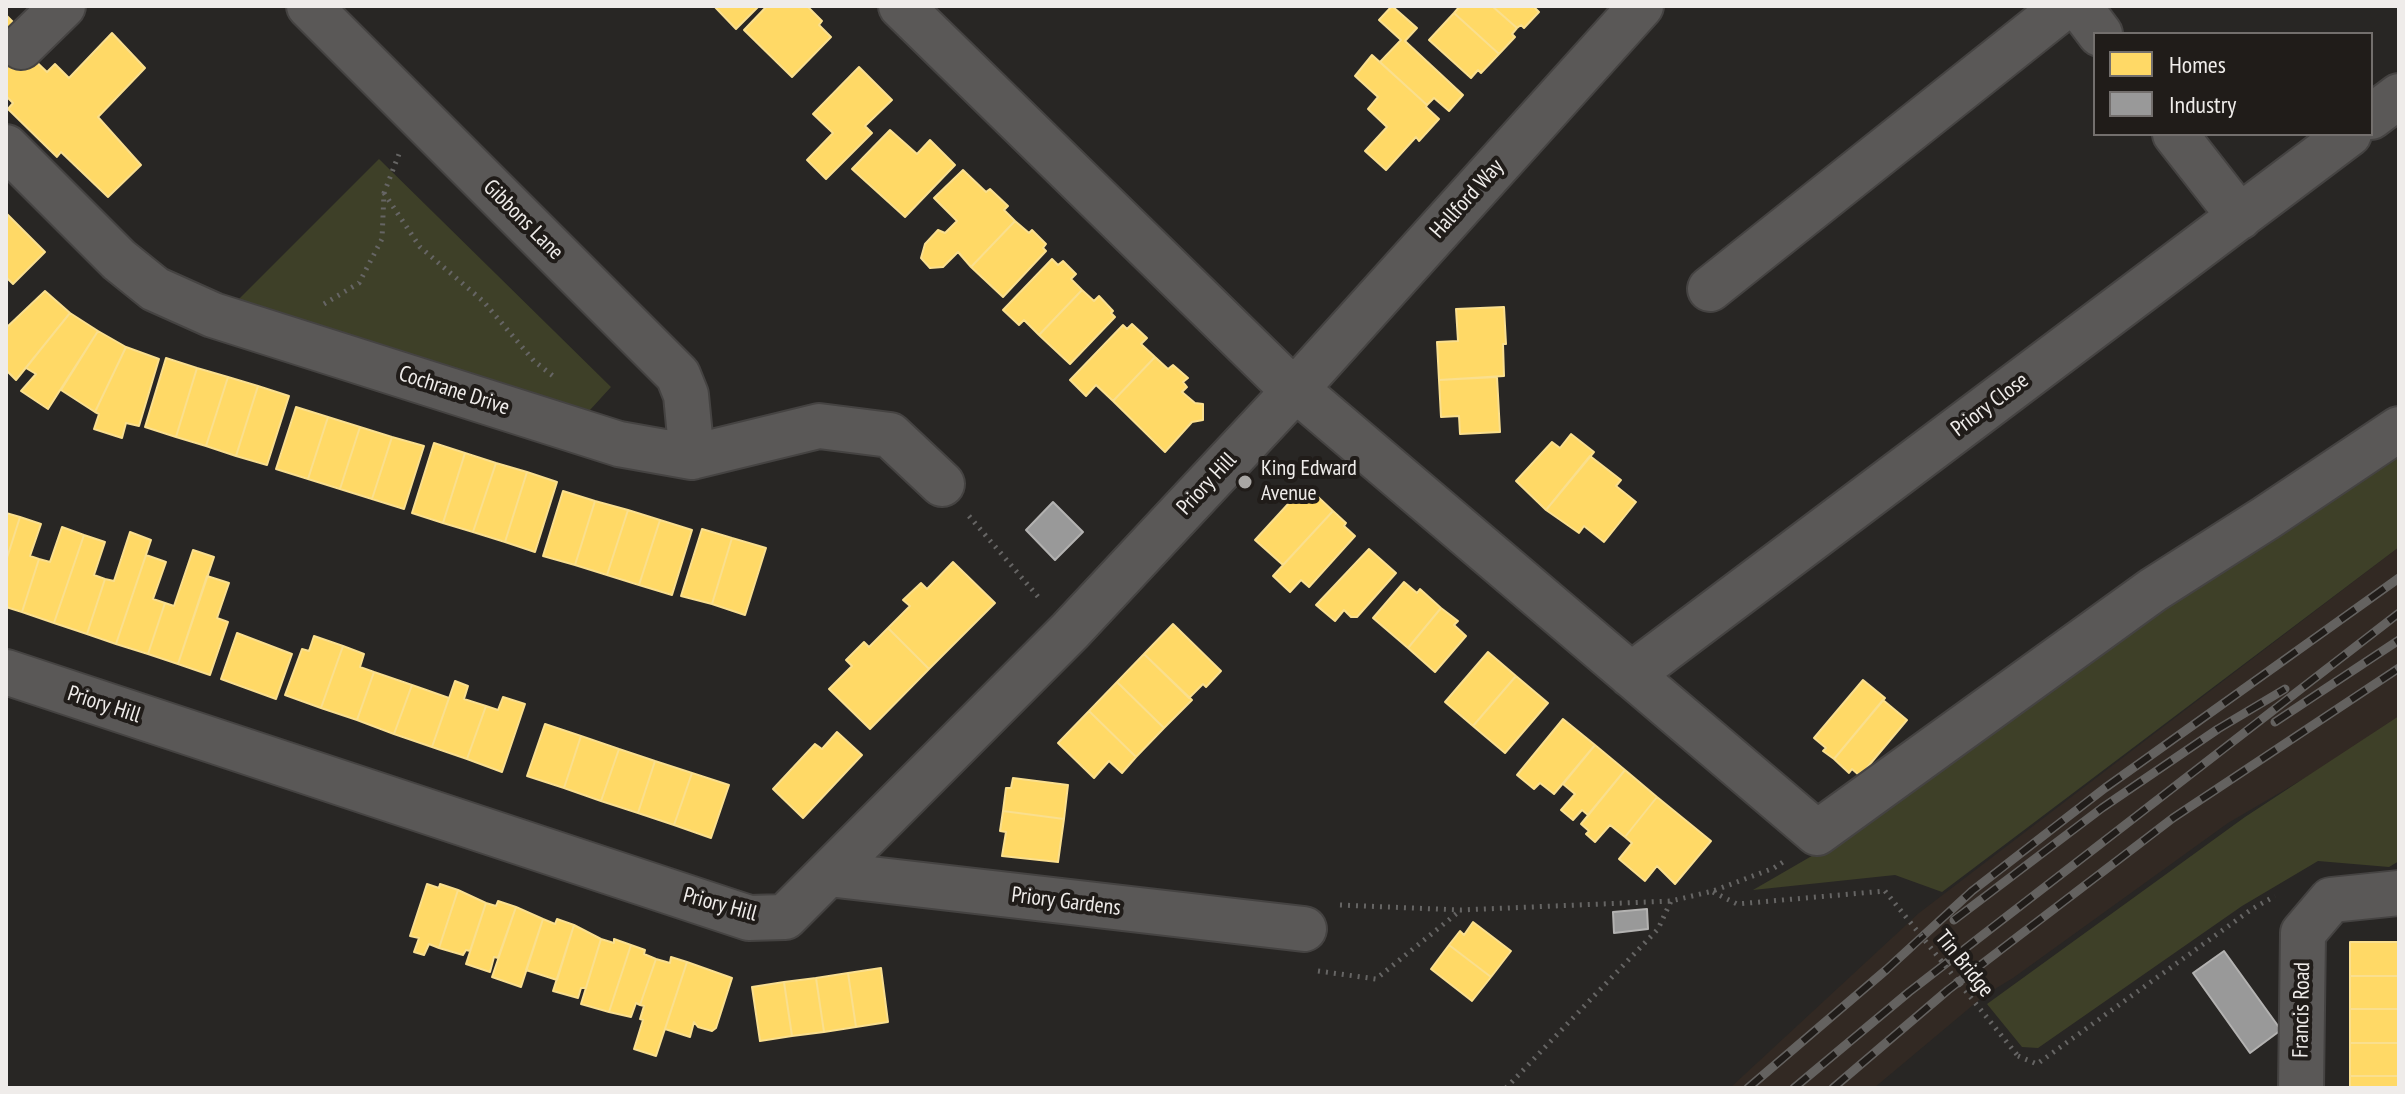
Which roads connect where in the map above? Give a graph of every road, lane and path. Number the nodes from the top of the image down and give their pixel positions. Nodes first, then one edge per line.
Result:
1 (63, 6) edge
2 (901, 6) edge
3 (1641, 6) edge
4 (2065, 6) edge
5 (2079, 6) edge
6 (331, 13) edge
7 (2098, 32) edge
8 (21, 47) dead end
9 (2399, 96) edge
10 (415, 112) junction
11 (2373, 116) edge
12 (2177, 136) edge
13 (2346, 136) edge
14 (6, 147) edge
15 (384, 193) junction
16 (2240, 217) junction
17 (1710, 289) dead end
18 (323, 305) dead end
19 (559, 380) dead end
20 (1294, 391) junction
21 (2399, 429) edge
22 (692, 457) junction
23 (942, 484) joint
24 (1070, 631) junction
25 (6, 672) edge
26 (1631, 675) junction
27 (1817, 833) junction
28 (828, 874) junction
29 (1713, 891) junction
30 (2399, 893) edge
31 (2277, 895) dead end
32 (1671, 901) junction
33 (1461, 910) junction
34 (1304, 929) junction
35 (1506, 1088) edge
36 (2301, 1088) edge

1 - 8 street
2 - 20 street
3 - 20 street, Hallford Way
4 - 17 street
5 - 7 street
6 - 10 street, Gibbons Lane
9 - 11 street
10 - 15 path
10 - 22 street, Gibbons Lane
12 - 16 street
13 - 16 street, Priory Close
14 - 22 street, Cochrane Drive
15 - 18 path
15 - 19 path
16 - 26 street, Priory Close
20 - 24 street, Priory Hill
20 - 26 street
21 - 27 street
22 - 23 street, Cochrane Drive
23 - 24 path
24 - 28 street, Priory Hill
25 - 28 street, Priory Hill
26 - 27 street
27 - 29 path
28 - 34 street, Priory Gardens
29 - 31 path, Tin Bridge, bridge
29 - 32 path
30 - 36 street, Francis Road
32 - 33 path
32 - 35 path
33 - 34 path
33 - 34 path

